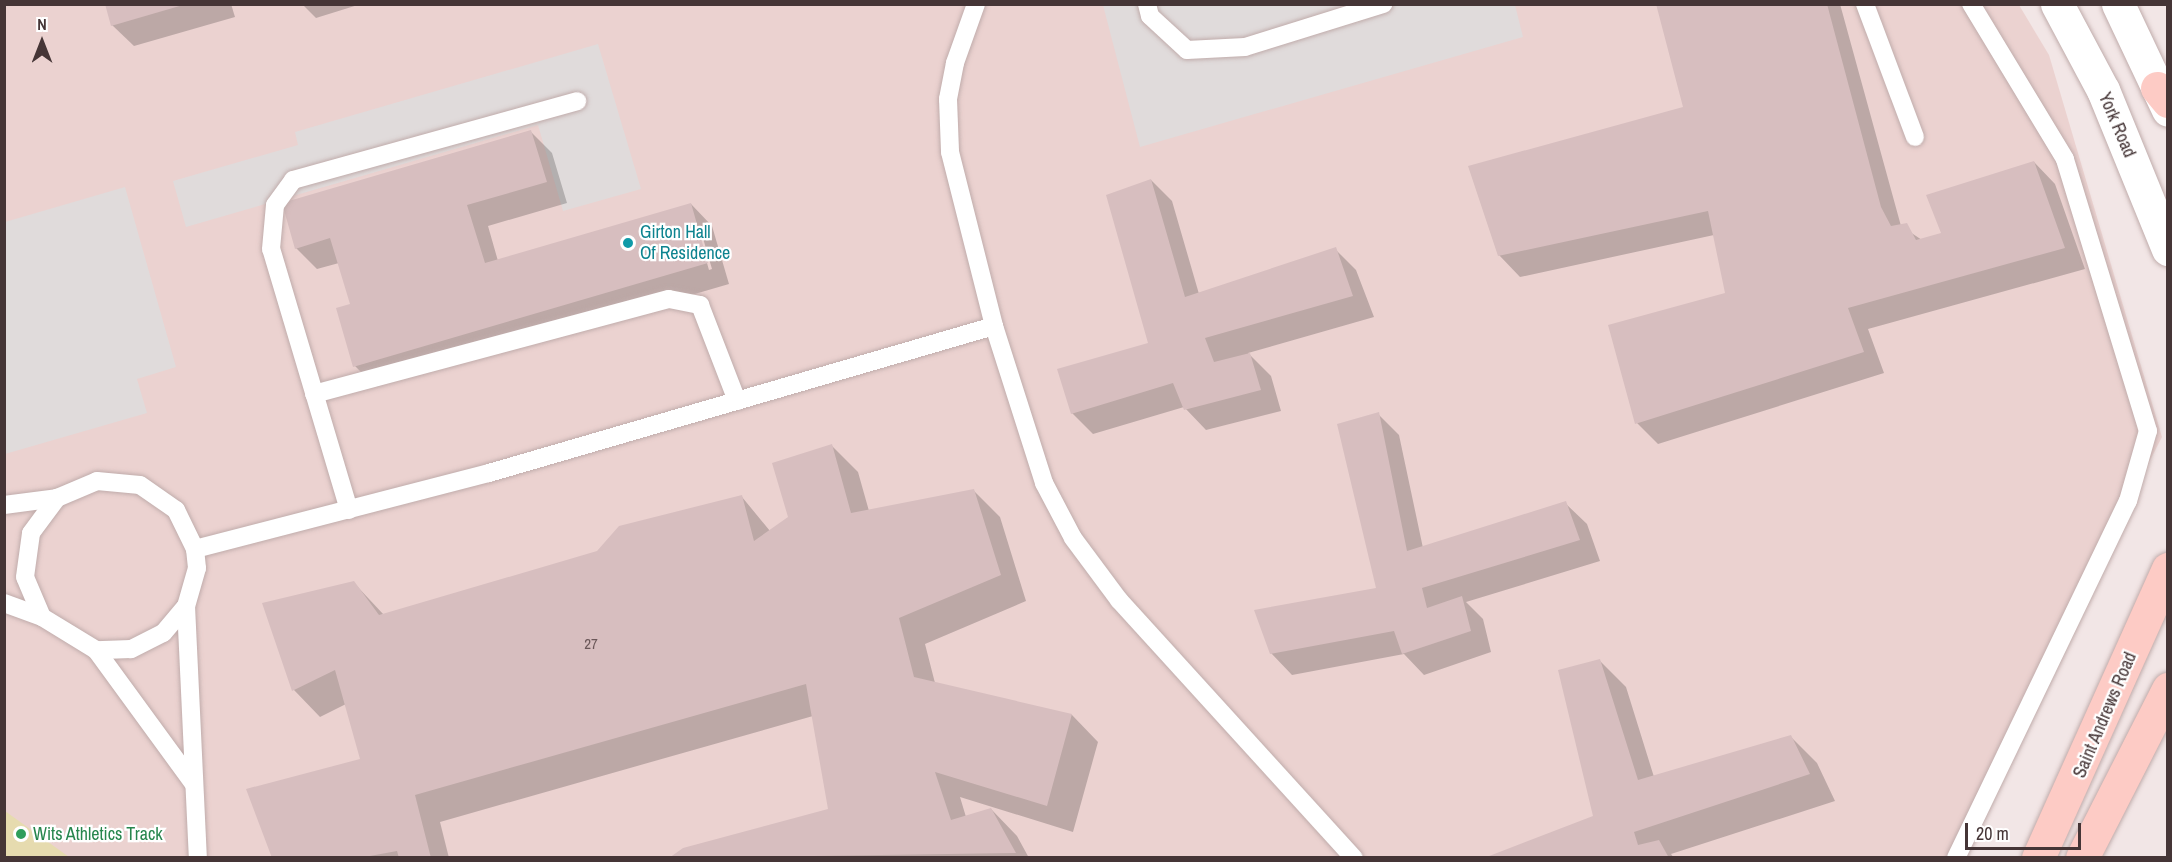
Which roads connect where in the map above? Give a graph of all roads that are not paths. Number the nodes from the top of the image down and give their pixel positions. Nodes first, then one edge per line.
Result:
1 (976, 4) edge
2 (1147, 4) edge
3 (1383, 4) edge
4 (1865, 4) edge
5 (1971, 4) edge
6 (2058, 4) edge
7 (2118, 4) edge
8 (2164, 100) edge
9 (577, 101) dead end
10 (1915, 137) dead end
11 (2168, 249) edge
12 (994, 326) junction
13 (314, 394) junction
14 (737, 400) junction
15 (57, 498) junction
16 (4, 505) edge
17 (349, 510) junction
18 (195, 549) junction
19 (2168, 569) edge
20 (4, 603) edge
21 (186, 606) junction
22 (42, 617) junction
23 (96, 650) junction
24 (2168, 689) edge
25 (193, 783) junction
26 (198, 858) edge
27 (1354, 858) edge
28 (1956, 858) edge
29 (2038, 858) edge
30 (2082, 858) edge

1 - 12 lane
2 - 3 lane
4 - 10 lane
5 - 28 lane
6 - 11 street, York Road
7 - 8 street
9 - 13 lane
12 - 14 lane
12 - 27 lane
13 - 14 lane
13 - 17 lane
14 - 17 lane
15 - 16 lane
15 - 18 lane
15 - 22 lane
17 - 18 lane
18 - 21 lane
19 - 29 main road, Saint Andrews Road
20 - 22 lane
21 - 23 lane
21 - 25 lane
22 - 23 lane
23 - 25 lane
24 - 30 main road
25 - 26 lane

